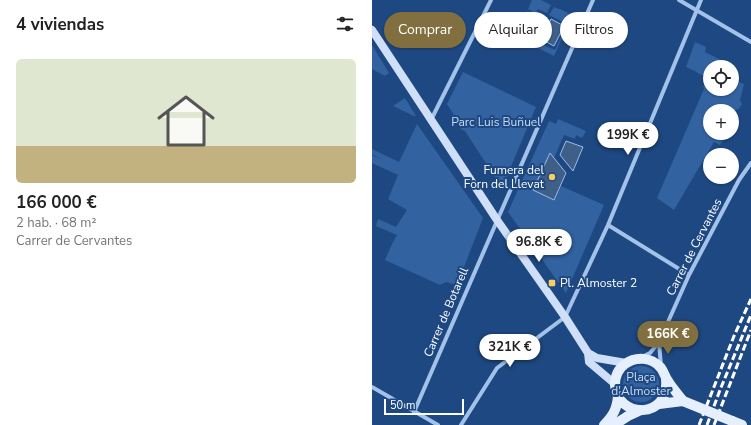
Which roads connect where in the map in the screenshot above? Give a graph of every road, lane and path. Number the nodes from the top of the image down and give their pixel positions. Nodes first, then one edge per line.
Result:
1 (491, 0) edge
2 (593, 0) edge
3 (679, 0) edge
4 (701, 0) edge
5 (697, 10) junction
6 (372, 30) edge
7 (751, 42) edge
8 (431, 120) junction
9 (751, 163) edge
10 (497, 220) junction
11 (608, 225) junction
12 (689, 276) junction
13 (565, 317) junction
14 (659, 342) junction
15 (588, 353) junction
16 (640, 358) junction
17 (626, 363) junction
18 (662, 368) junction
19 (666, 379) junction
20 (615, 384) junction
21 (372, 387) edge
22 (618, 396) junction
23 (683, 401) junction
24 (659, 404) junction
25 (641, 410) junction
26 (414, 412) junction
27 (737, 423) edge
28 (438, 425) edge
29 (460, 425) edge
30 (604, 425) edge
31 (614, 425) edge

1 - 8 street
2 - 10 street, Carrer de Botarell
3 - 5 street
4 - 5 street
5 - 7 street
5 - 11 street
6 - 8 street
8 - 10 street
9 - 12 street, Carrer de Cervantes
10 - 13 street
10 - 26 street, Carrer de Botarell
11 - 12 street
11 - 13 street
12 - 14 street, Carrer de Cervantes
13 - 15 street
13 - 29 street
14 - 16 street, Carrer de Cervantes
14 - 18 street
15 - 17 street
15 - 20 street
16 - 17 main road
16 - 18 main road
17 - 20 main road
18 - 19 main road
19 - 23 main road
19 - 24 main road
20 - 22 main road
21 - 26 street
22 - 25 main road
22 - 30 main road
23 - 24 main road
23 - 27 main road, bridge
24 - 25 main road
25 - 31 main road
26 - 28 street

